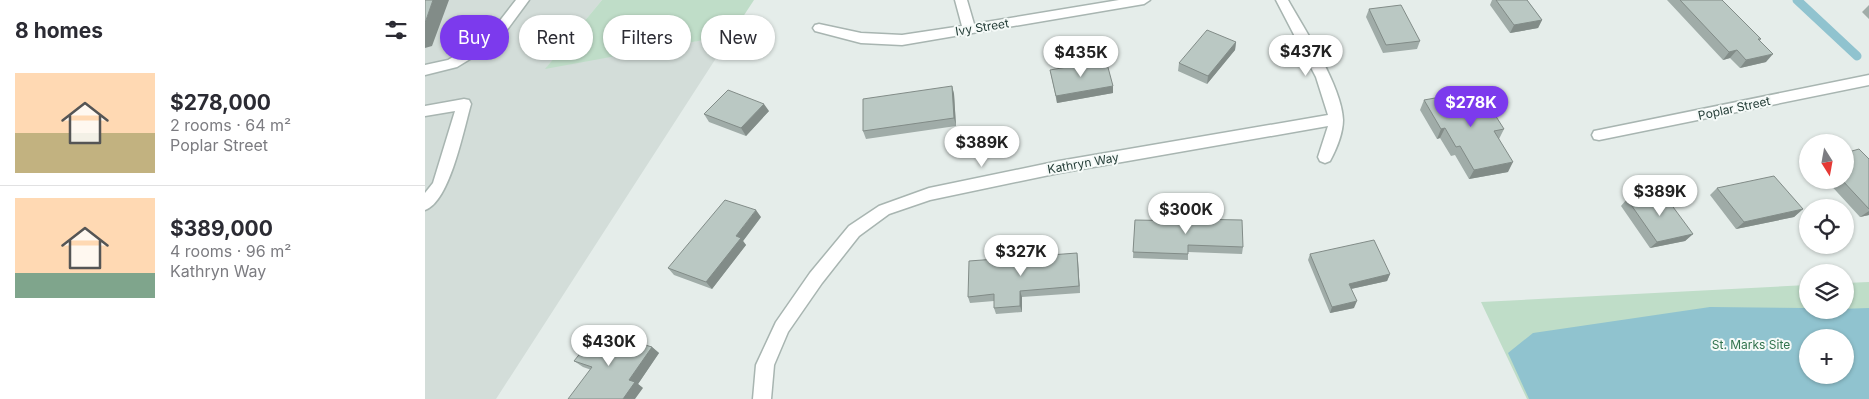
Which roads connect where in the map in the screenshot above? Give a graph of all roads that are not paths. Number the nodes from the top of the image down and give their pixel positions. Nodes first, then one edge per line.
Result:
1 (523, 0) edge
2 (961, 0) edge
3 (1144, 0) edge
4 (1282, 0) edge
5 (819, 28) dead end
6 (969, 29) junction
7 (425, 70) edge
8 (1869, 80) edge
9 (425, 111) edge
10 (1336, 119) junction
11 (1599, 135) dead end
12 (1325, 157) dead end
13 (425, 204) edge
14 (763, 399) edge

1 - 7 street
2 - 6 street
3 - 6 street, Ivy Street
4 - 10 street
5 - 6 street, Ivy Street
8 - 11 street, Poplar Street
9 - 13 street
10 - 12 street
10 - 14 street, Kathryn Way

